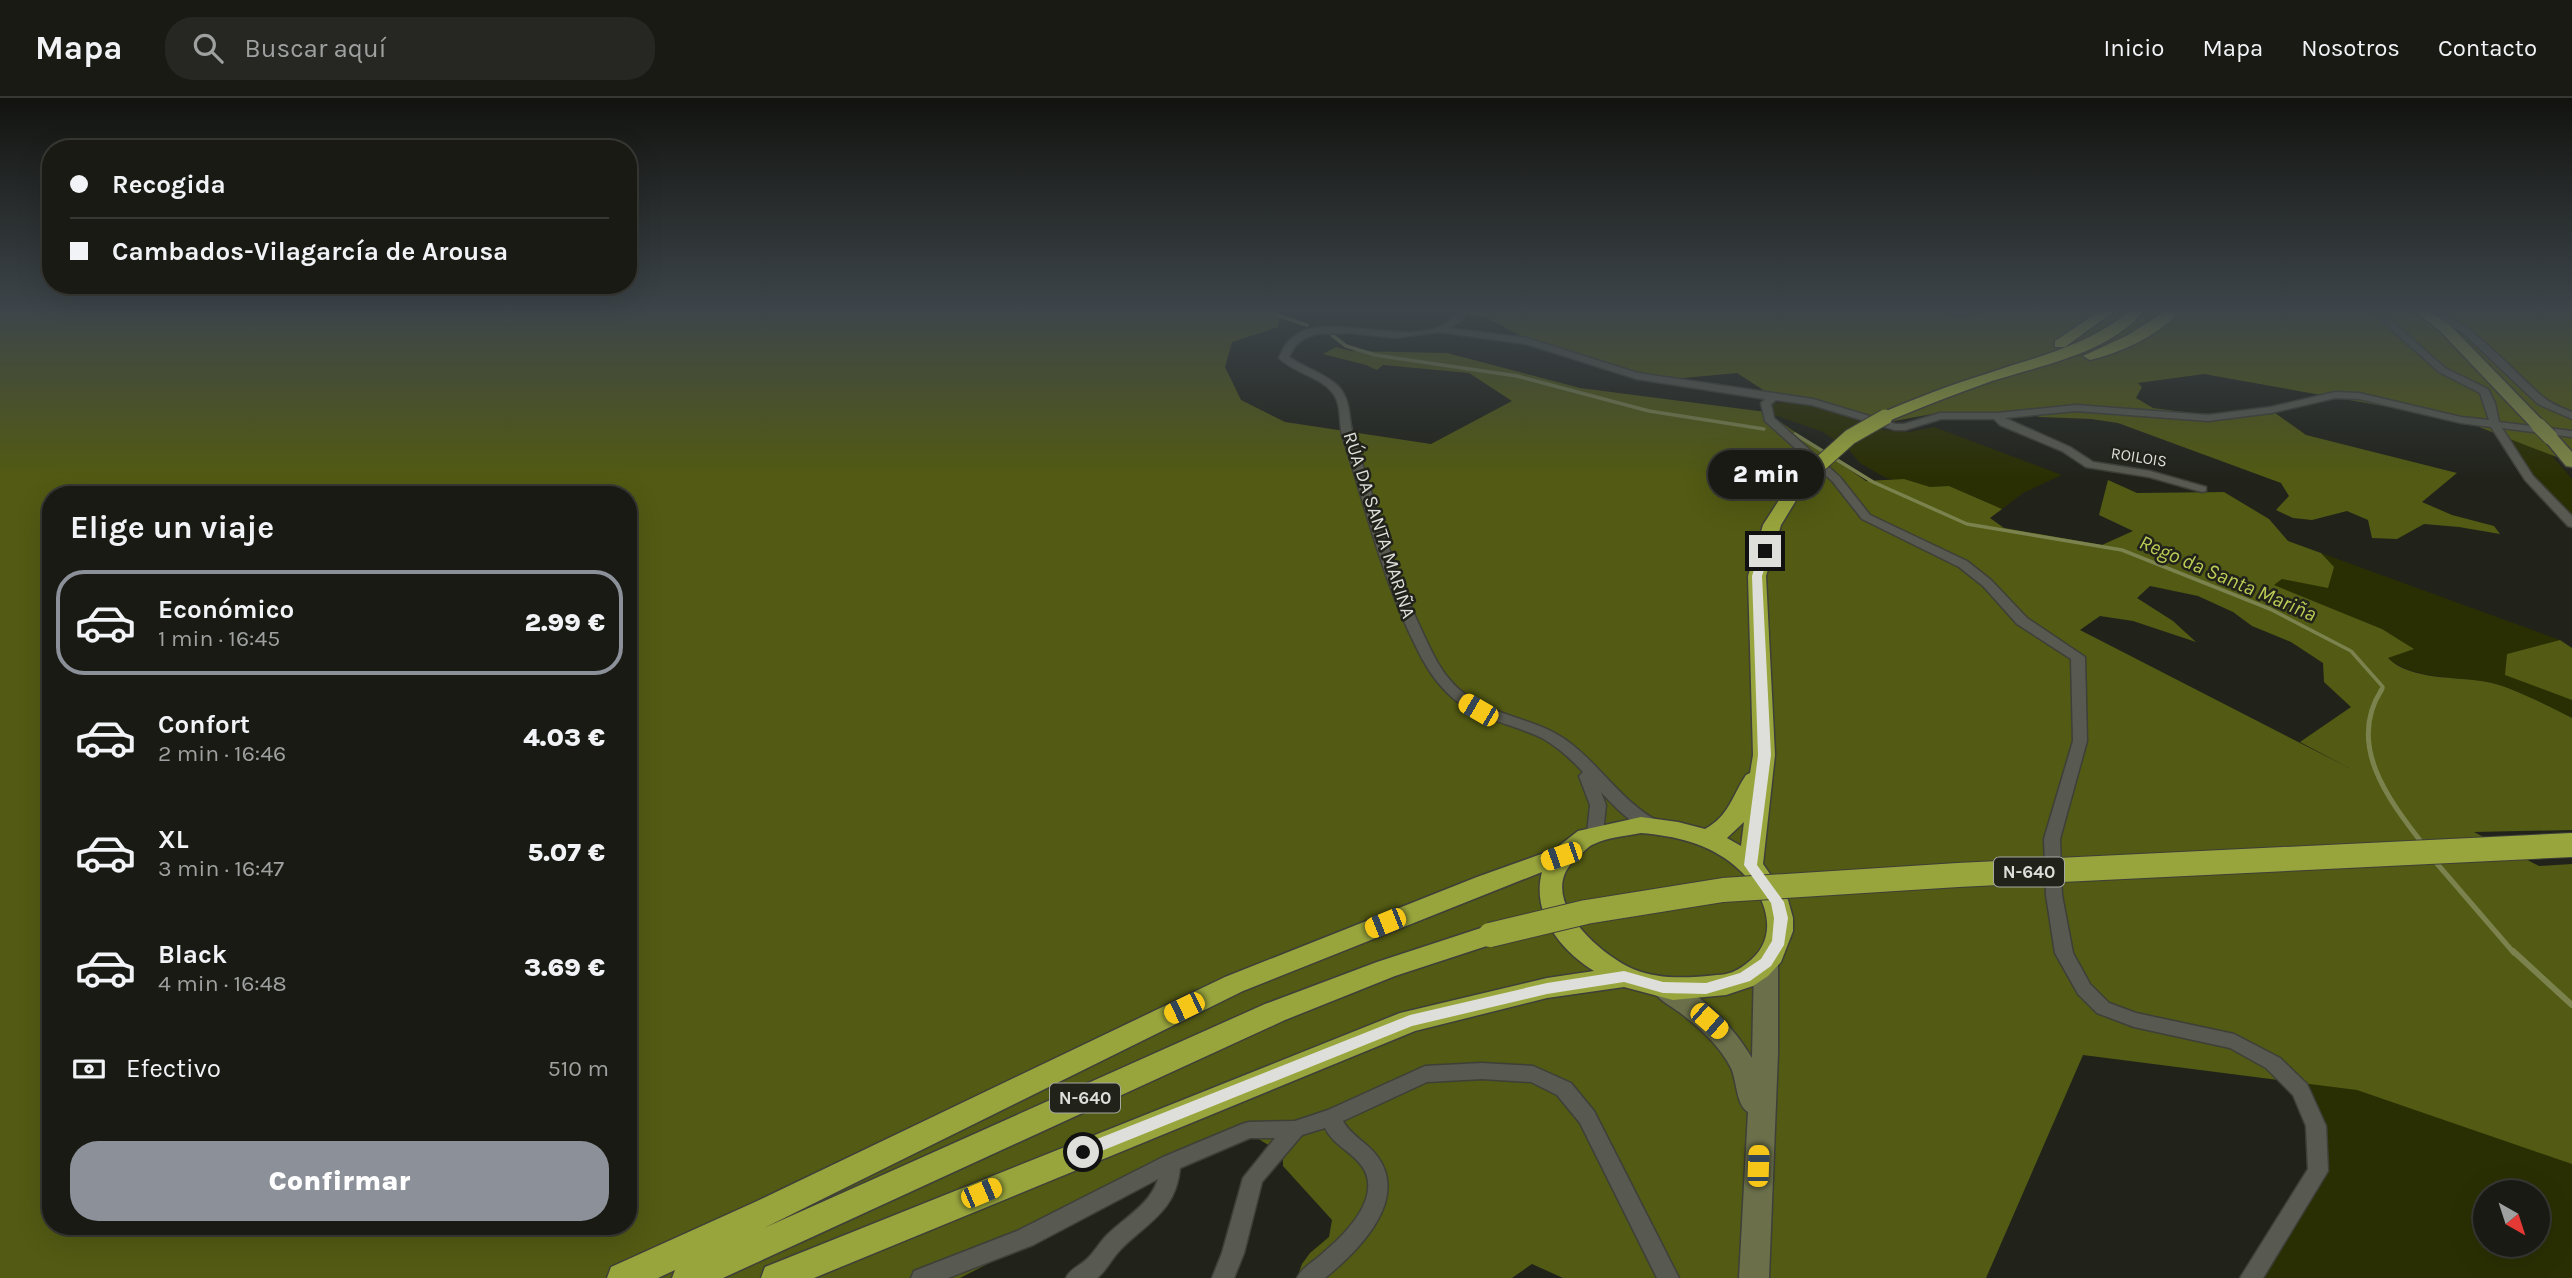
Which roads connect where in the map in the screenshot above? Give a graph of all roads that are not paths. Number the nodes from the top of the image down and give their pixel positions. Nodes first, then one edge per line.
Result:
1 (1297, 367) edge
2 (1609, 367) edge
3 (2003, 367) edge
4 (2022, 367) edge
5 (2047, 367) edge
6 (2439, 367) edge
7 (2483, 367) edge
8 (2505, 367) edge
9 (1774, 397) junction
10 (1926, 400) junction
11 (1997, 416) junction
12 (2572, 416) edge
13 (2495, 425) junction
14 (2572, 434) edge
15 (2572, 462) edge
16 (2202, 489) dead end
17 (2572, 523) edge
18 (1765, 755) junction
19 (1580, 762) junction
20 (1652, 825) junction
21 (1595, 833) junction
22 (1706, 838) junction
23 (2572, 845) edge
24 (1561, 856) junction
25 (1751, 865) junction
26 (1766, 962) junction
27 (1624, 977) junction
28 (1663, 988) junction
29 (1333, 1118) junction
30 (1295, 1129) junction
31 (1759, 1138) junction
32 (1170, 1164) junction
33 (623, 1278) edge
34 (688, 1278) edge
35 (778, 1278) edge
36 (922, 1278) edge
37 (1077, 1278) edge
38 (1223, 1278) edge
39 (1308, 1278) edge
40 (1668, 1278) edge
41 (1754, 1278) edge
42 (2251, 1278) edge

1 - 19 street, RÚA DA SANTA MARIÑA
2 - 9 street, RÚA DA SANTA MARIÑA
3 - 10 highway
4 - 10 highway
5 - 10 highway
6 - 13 street
7 - 15 main road
8 - 12 street
9 - 11 street, RÚA DA SANTA MARIÑA
9 - 42 street
10 - 18 highway, bridge
11 - 13 street, RÚA DA SANTA MARIÑA
11 - 16 street, ROILOIS
13 - 14 street, RÚA DA SANTA MARIÑA
13 - 17 street
18 - 22 highway
18 - 25 highway
19 - 20 street, RÚA DA SANTA MARIÑA
19 - 21 street, RÚA DA SANTA MARIÑA
20 - 21 highway
20 - 22 highway
21 - 24 highway
22 - 25 highway
23 - 34 highway, N-640, bridge
24 - 27 highway
24 - 33 highway
25 - 26 highway
26 - 28 highway
26 - 31 street
27 - 28 highway
27 - 35 highway
28 - 31 street
29 - 30 street
29 - 39 street
29 - 40 street
30 - 32 street
30 - 38 street
31 - 41 street
32 - 36 street
32 - 37 street

